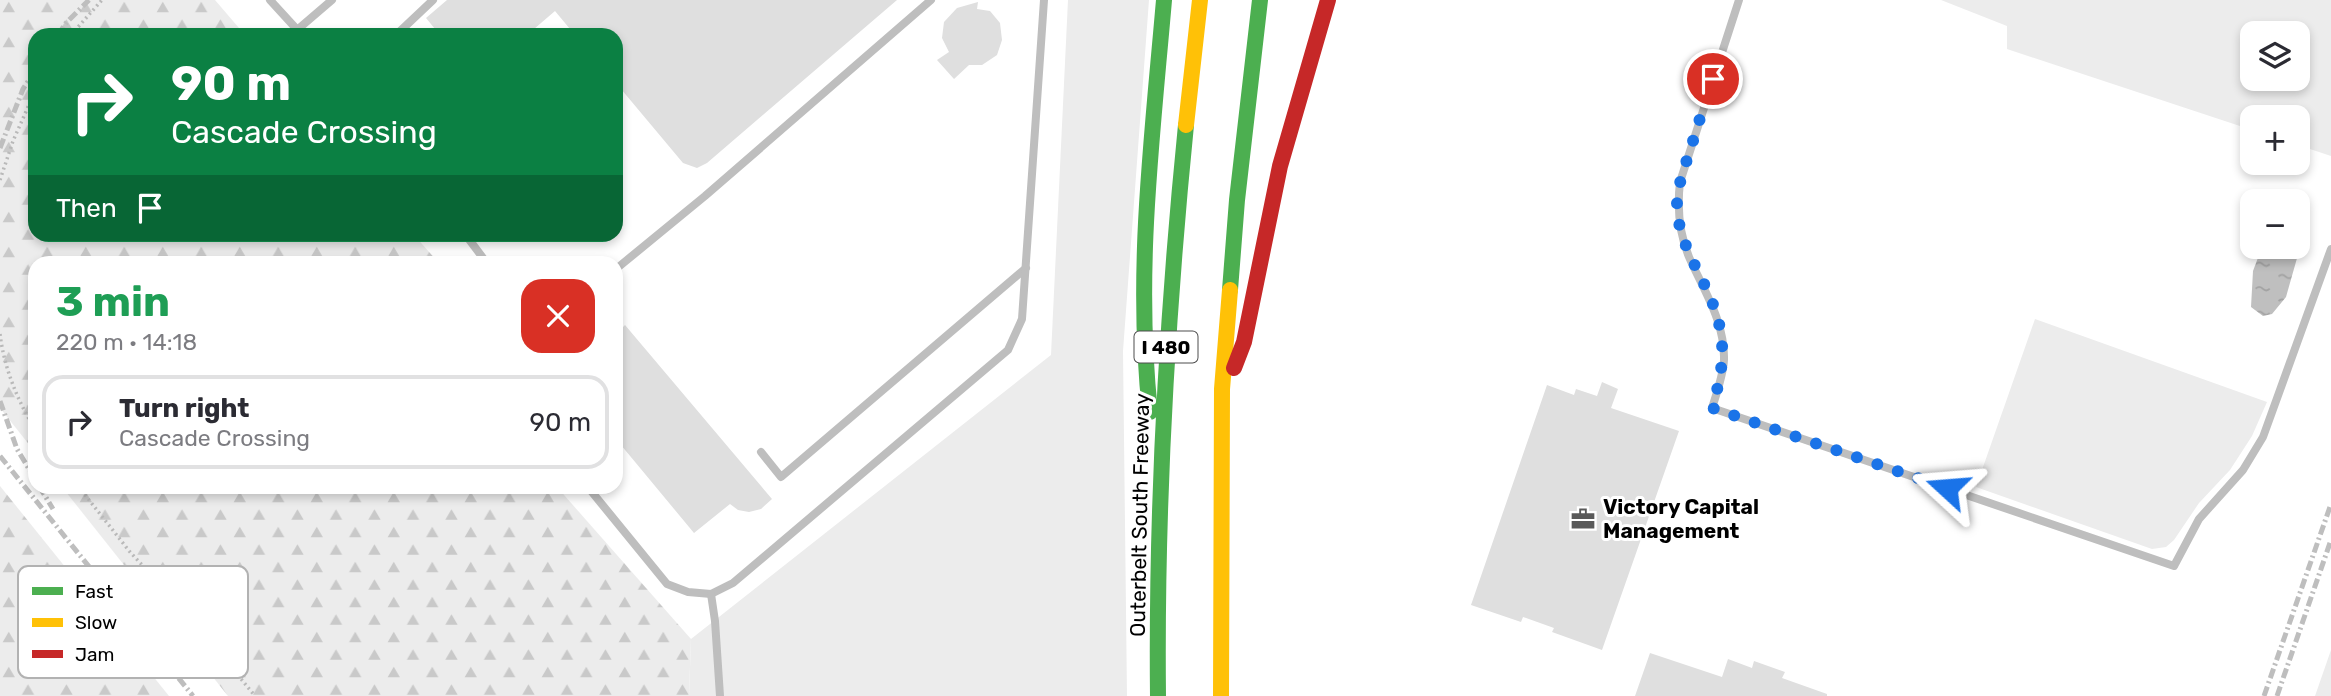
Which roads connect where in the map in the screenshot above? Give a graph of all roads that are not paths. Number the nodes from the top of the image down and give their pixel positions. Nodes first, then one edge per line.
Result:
1 (270, 0) edge
2 (332, 0) edge
3 (433, 0) edge
4 (931, 0) edge
5 (1044, 0) edge
6 (1164, 0) edge
7 (1200, 0) edge
8 (1260, 0) edge
9 (1328, 0) edge
10 (1739, 0) edge
11 (296, 28) edge
12 (304, 28) edge
13 (403, 28) edge
14 (470, 242) edge
15 (2331, 249) edge
16 (481, 256) edge
17 (623, 263) edge
18 (1026, 268) junction
19 (1222, 389) junction
20 (761, 452) dead end
21 (1160, 481) junction
22 (594, 494) edge
23 (711, 594) junction
24 (720, 696) edge
25 (1158, 696) edge
26 (1221, 696) edge

1 - 11 lane
2 - 12 lane
3 - 13 lane
4 - 17 lane
5 - 18 lane
6 - 21 highway
7 - 21 highway, Outerbelt South Freeway / I 480
8 - 19 highway, I 480
9 - 19 highway
10 - 15 lane
14 - 16 lane
18 - 20 lane
18 - 23 lane
19 - 26 highway, I 480
21 - 25 highway, Outerbelt South Freeway / I 480
22 - 23 lane
23 - 24 lane

